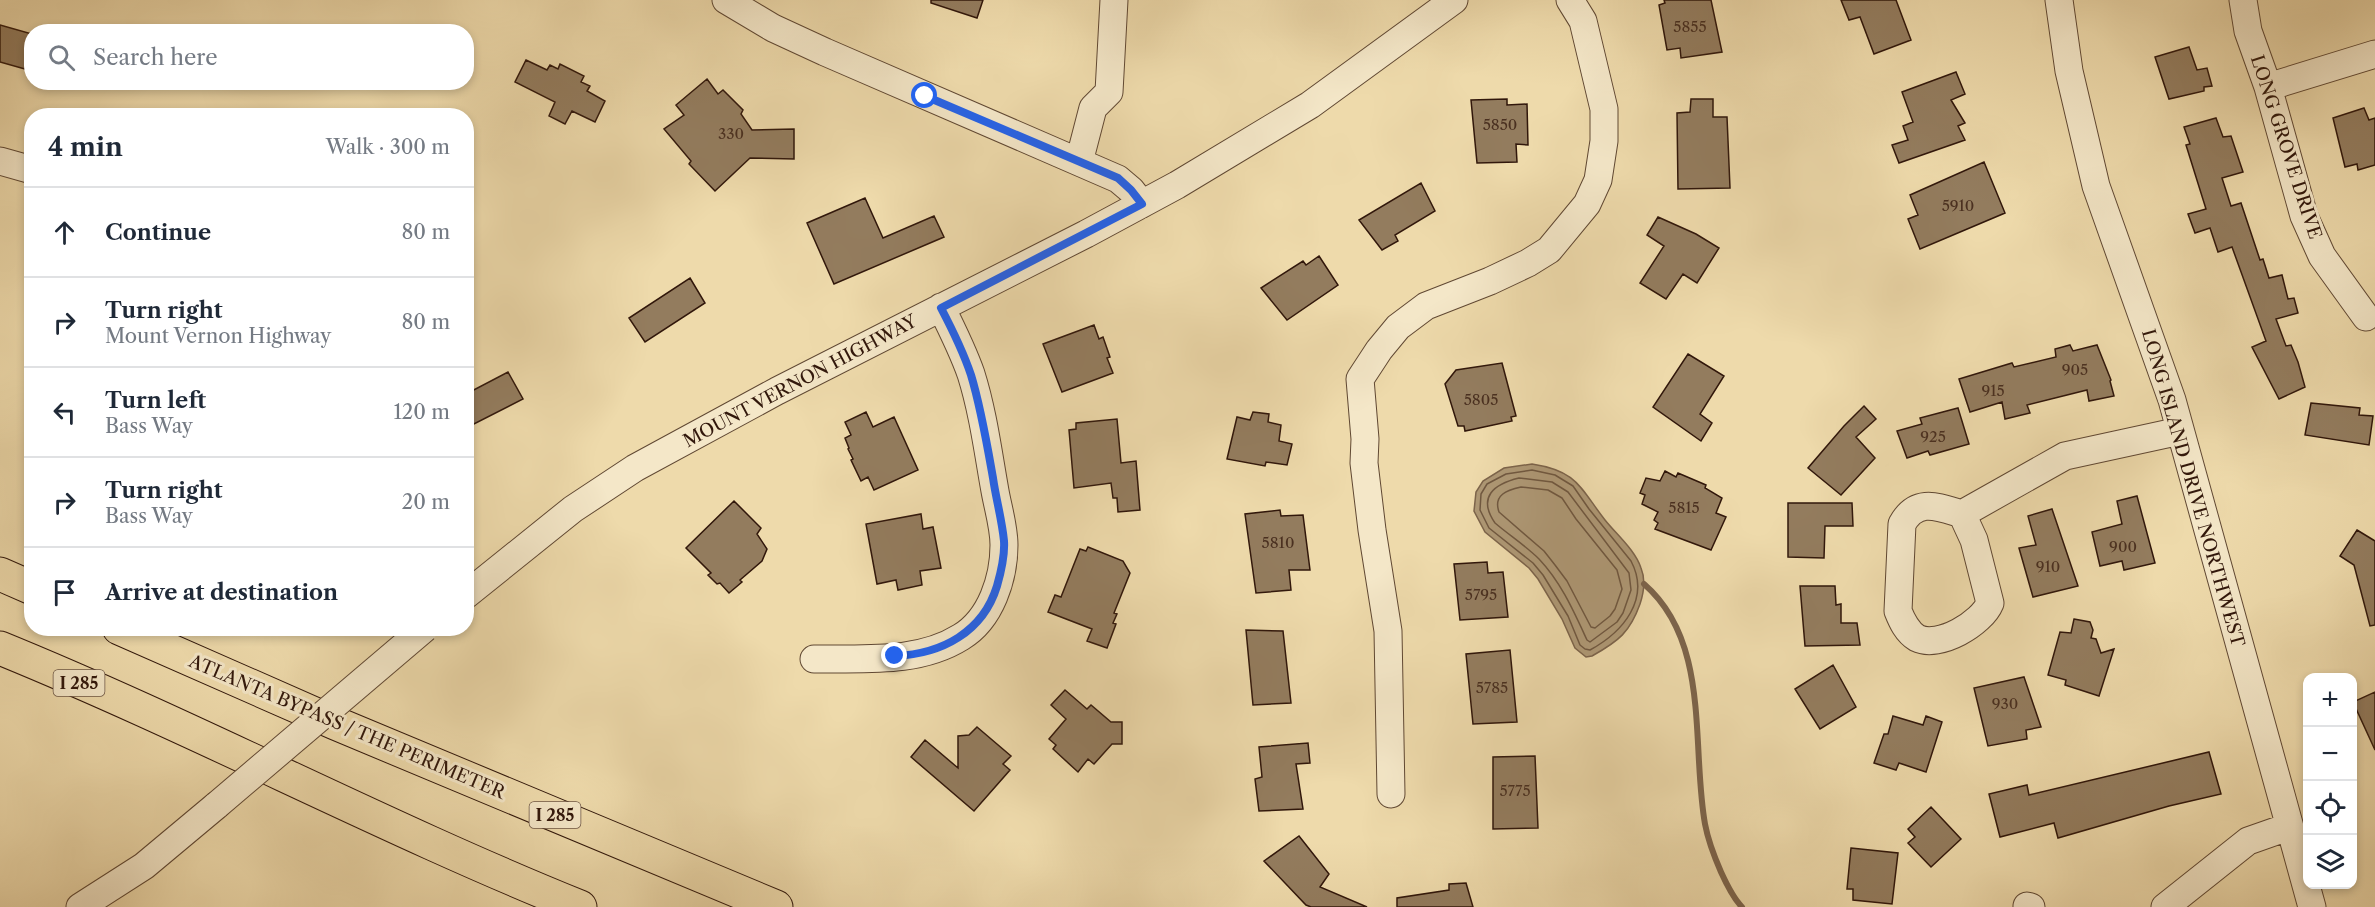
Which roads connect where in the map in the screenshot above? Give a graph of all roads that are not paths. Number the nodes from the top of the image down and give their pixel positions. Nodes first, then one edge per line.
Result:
1 (726, 0) edge
2 (1114, 0) edge
3 (1454, 0) edge
4 (1570, 0) edge
5 (2059, 0) edge
6 (2243, 0) edge
7 (2375, 54) edge
8 (2268, 87) junction
9 (0, 161) edge
10 (1079, 162) junction
11 (24, 168) edge
12 (1142, 204) junction
13 (941, 308) junction
14 (2366, 317) dead end
15 (2180, 431) junction
16 (1962, 514) junction
17 (0, 574) edge
18 (24, 584) edge
19 (474, 589) edge
20 (137, 636) edge
21 (416, 636) edge
22 (0, 648) edge
23 (814, 659) dead end
24 (0, 668) edge
25 (158, 718) junction
26 (1391, 794) dead end
27 (2288, 827) junction
28 (80, 907) edge
29 (580, 907) edge
30 (776, 907) edge
31 (2165, 907) edge
32 (2312, 907) edge

1 - 10 street
2 - 10 street
3 - 12 street, MOUNT VERNON HIGHWAY
4 - 26 street
5 - 15 street, LONG ISLAND DRIVE NORTHWEST
6 - 8 street, LONG GROVE DRIVE
7 - 8 street
8 - 14 street, LONG GROVE DRIVE
9 - 11 street
10 - 12 street
12 - 13 street, MOUNT VERNON HIGHWAY
13 - 19 street, MOUNT VERNON HIGHWAY
13 - 23 street
15 - 16 street
15 - 27 street, LONG ISLAND DRIVE NORTHWEST
16 - 16 street
17 - 18 highway
20 - 30 highway, ATLANTA BYPASS / THE PERIMETER / I 285
21 - 28 street, bridge
22 - 25 highway, I 285
24 - 25 highway
25 - 29 highway, I 285
27 - 31 street
27 - 32 street, LONG ISLAND DRIVE NORTHWEST

